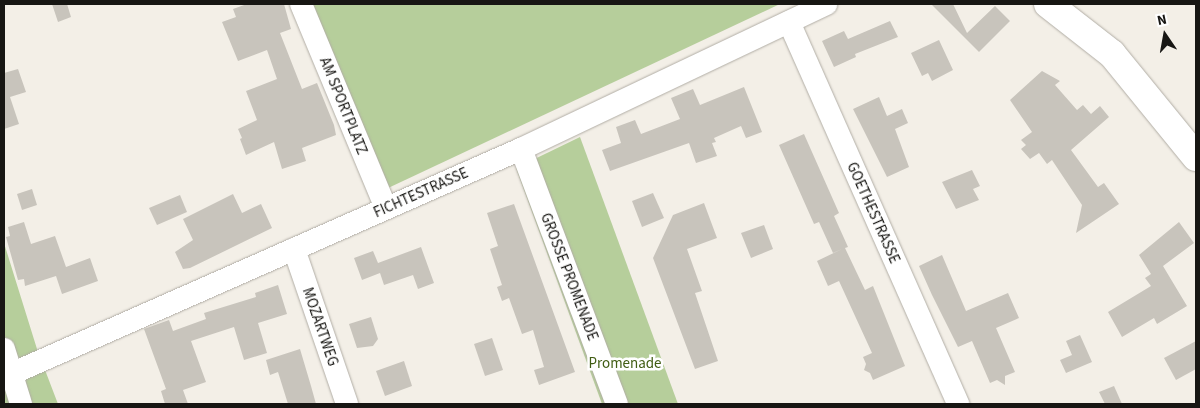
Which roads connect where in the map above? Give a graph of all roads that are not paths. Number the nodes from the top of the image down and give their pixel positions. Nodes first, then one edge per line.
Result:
1 (301, 4) edge
2 (826, 4) edge
3 (1048, 4) edge
4 (789, 22) junction
5 (521, 149) junction
6 (1196, 157) edge
7 (386, 208) junction
8 (294, 249) junction
9 (4, 349) edge
10 (11, 374) junction
11 (21, 404) edge
12 (346, 404) edge
13 (617, 404) edge
14 (958, 404) edge

1 - 7 street, AM SPORTPLATZ
2 - 4 street, FICHTESTRASSE
3 - 6 main road
4 - 5 street, FICHTESTRASSE
4 - 14 street, GOETHESTRASSE
5 - 7 street, FICHTESTRASSE
5 - 13 street, GROSSE PROMENADE
7 - 8 street, FICHTESTRASSE
8 - 10 street, FICHTESTRASSE
8 - 12 street, MOZARTWEG
9 - 10 street
10 - 11 street

